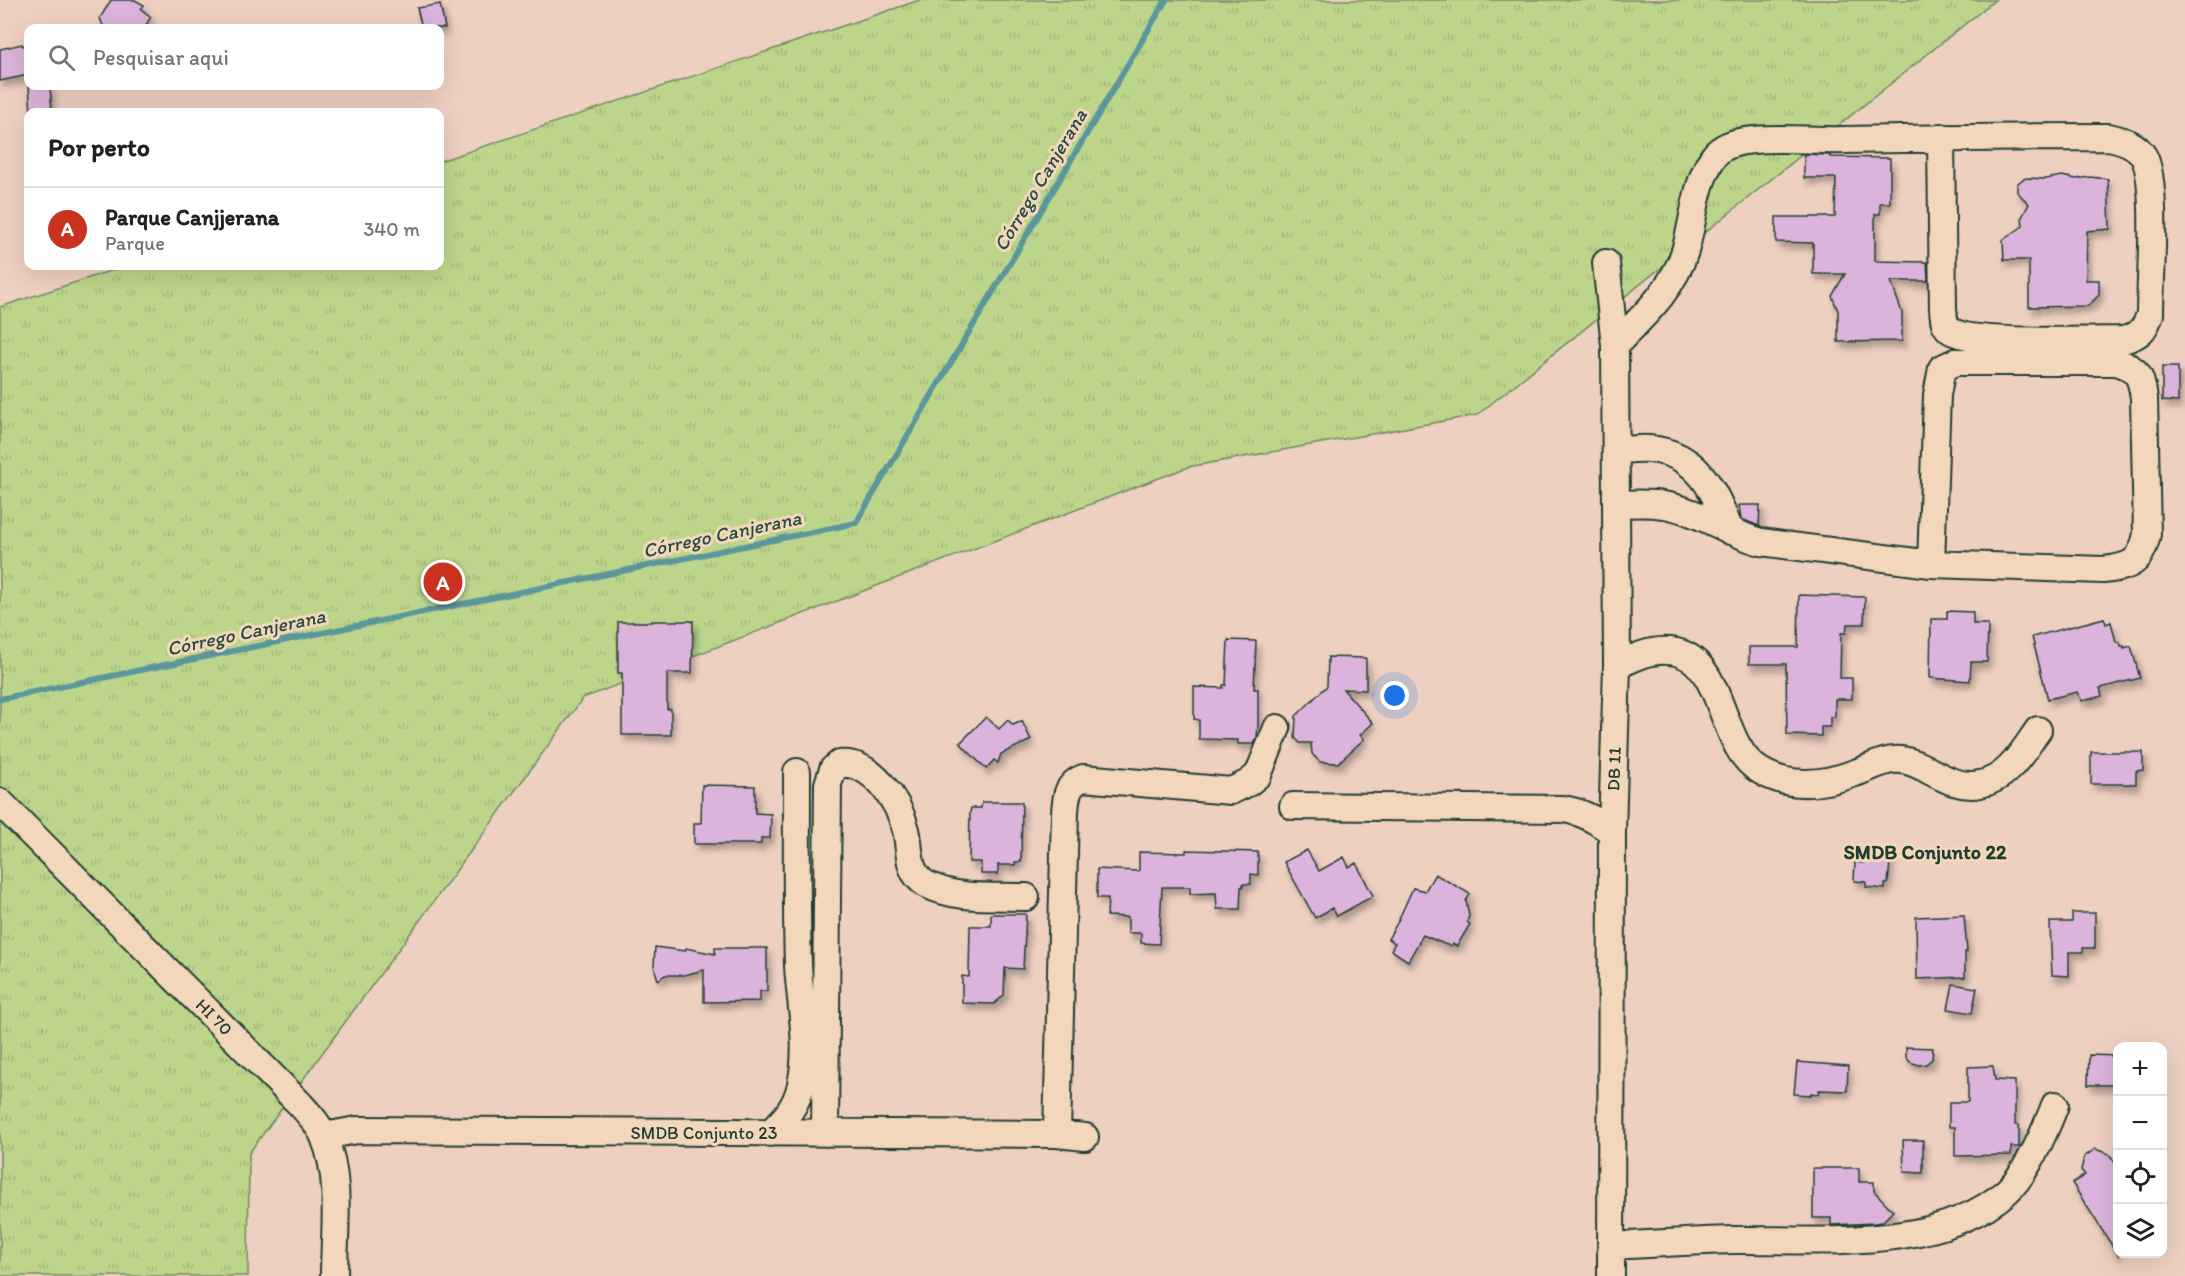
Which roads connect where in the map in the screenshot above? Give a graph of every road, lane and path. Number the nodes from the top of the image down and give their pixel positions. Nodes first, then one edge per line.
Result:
1 (1941, 137) junction
2 (1606, 263) dead end
3 (1615, 345) junction
4 (1616, 451) junction
5 (1616, 504) junction
6 (1730, 531) junction
7 (1931, 564) junction
8 (1617, 665) junction
9 (1277, 728) dead end
10 (2038, 730) dead end
11 (797, 772) dead end
12 (0, 802) edge
13 (1293, 806) dead end
14 (1612, 832) junction
15 (1026, 897) dead end
16 (2055, 1105) dead end
17 (770, 1133) junction
18 (825, 1133) junction
19 (1057, 1134) junction
20 (324, 1136) junction
21 (1085, 1137) dead end
22 (1611, 1246) junction
23 (334, 1276) edge
24 (1611, 1276) edge

1 - 1 street
1 - 3 street
2 - 3 street, DB 11
3 - 4 street, DB 11
4 - 5 street, DB 11
4 - 6 street
5 - 6 street
5 - 8 street, DB 11
6 - 7 street
7 - 7 street
8 - 10 street
8 - 14 street, DB 11
9 - 19 street
11 - 17 street
12 - 20 street, HI 70
13 - 14 street
14 - 22 street, DB 11
15 - 18 street
16 - 22 street
17 - 18 street, SMDB Conjunto 23
17 - 20 street, SMDB Conjunto 23
18 - 19 street, SMDB Conjunto 23
19 - 21 street, SMDB Conjunto 23
20 - 23 street, HI 70
22 - 24 street, DB 11

